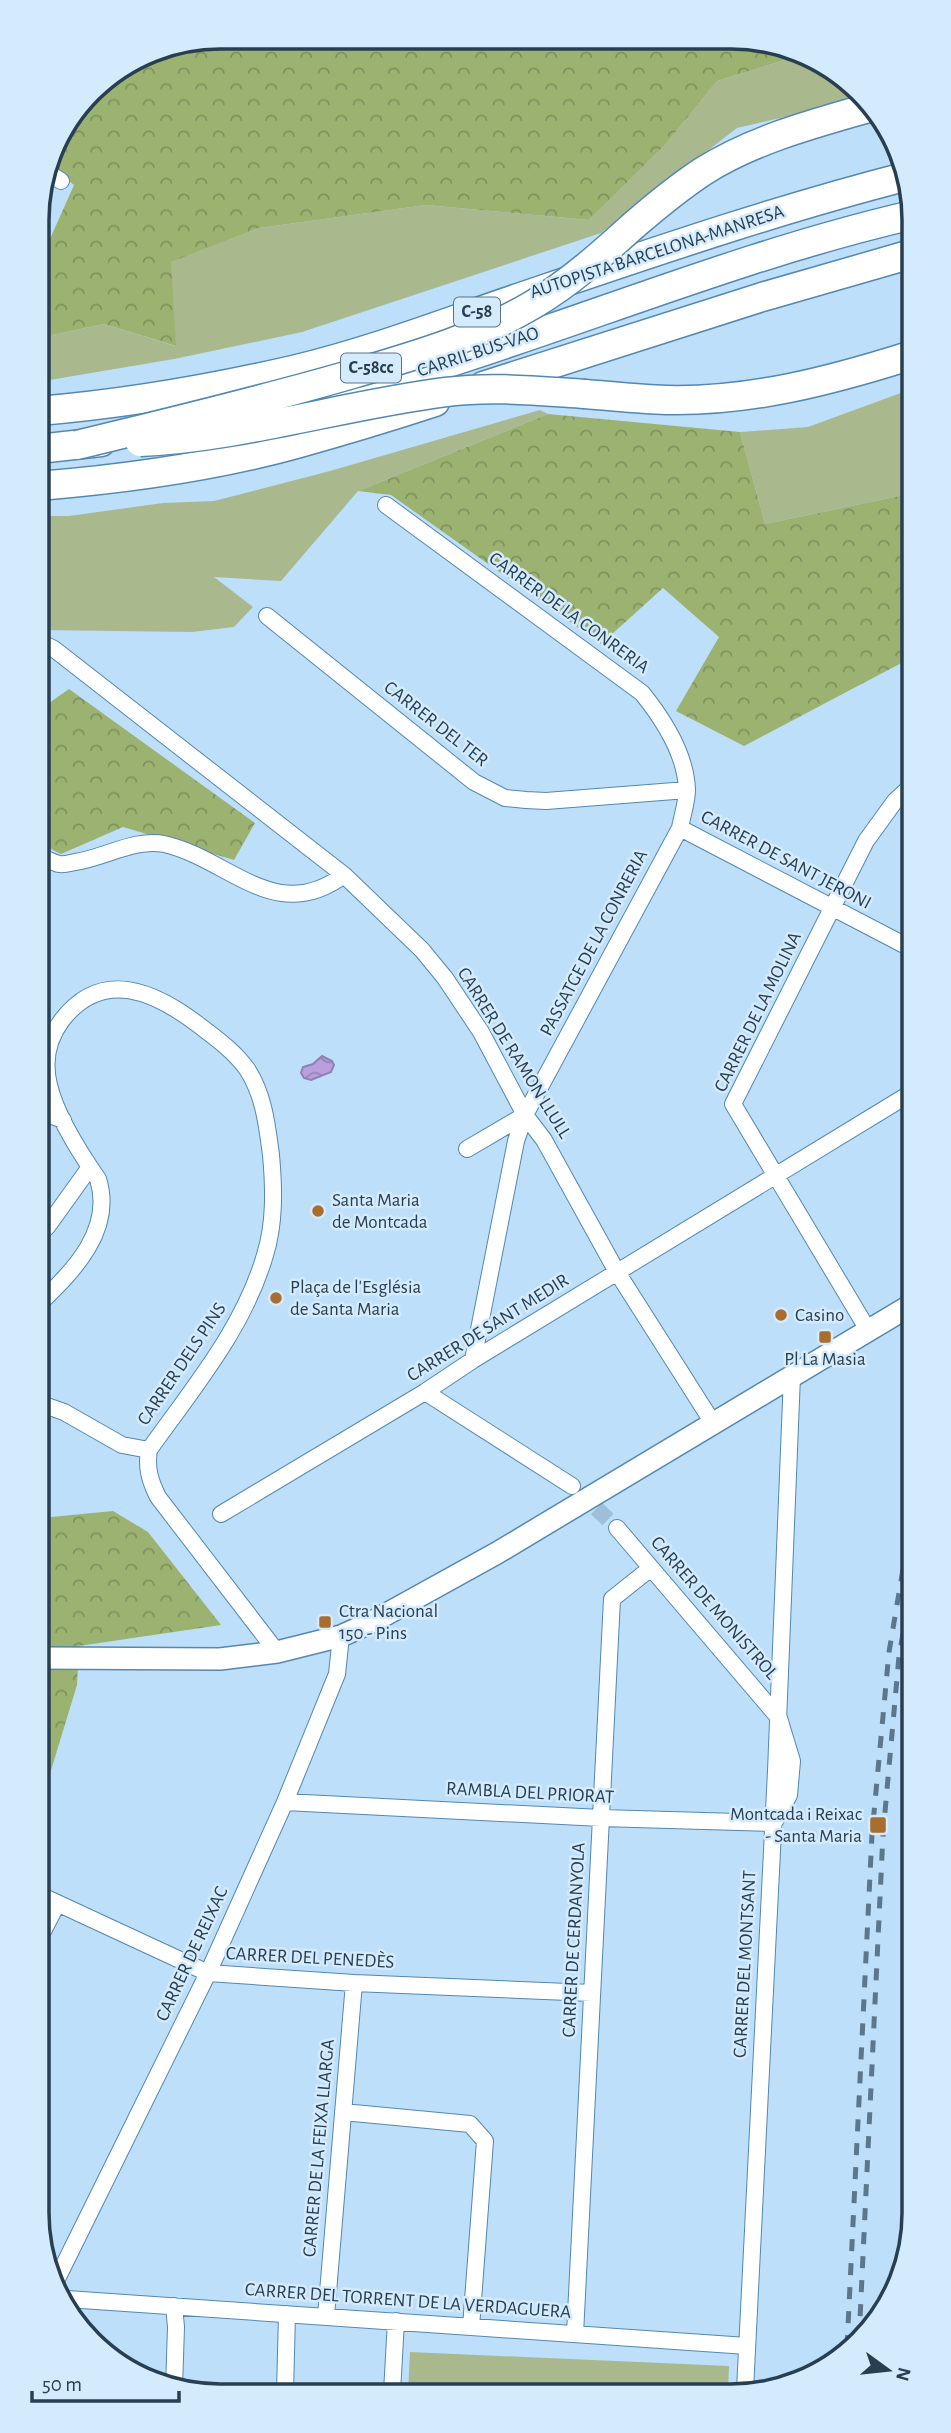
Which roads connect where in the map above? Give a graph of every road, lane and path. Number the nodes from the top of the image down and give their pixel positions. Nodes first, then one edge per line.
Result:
1 (862, 110) edge
2 (897, 179) edge
3 (902, 218) edge
4 (902, 258) edge
5 (902, 358) edge
6 (49, 410) edge
7 (78, 445) junction
8 (49, 448) edge
9 (49, 485) edge
10 (386, 505) dead end
11 (267, 616) dead end
12 (49, 646) edge
13 (687, 790) junction
14 (902, 794) edge
15 (680, 828) junction
16 (49, 860) edge
17 (344, 875) junction
18 (832, 908) junction
19 (902, 944) edge
20 (49, 1044) edge
21 (49, 1086) edge
22 (902, 1098) edge
23 (49, 1115) edge
24 (525, 1115) junction
25 (63, 1120) junction
26 (467, 1149) dead end
27 (90, 1167) junction
28 (775, 1175) junction
29 (49, 1224) edge
30 (617, 1272) junction
31 (49, 1294) edge
32 (902, 1310) edge
33 (868, 1330) junction
34 (473, 1360) junction
35 (792, 1376) junction
36 (425, 1392) junction
37 (49, 1407) edge
38 (713, 1423) junction
39 (149, 1450) junction
40 (572, 1486) tunnel mouth
41 (220, 1514) dead end
42 (617, 1528) tunnel mouth
43 (651, 1568) junction
44 (341, 1636) junction
45 (277, 1653) junction
46 (49, 1658) edge
47 (779, 1717) junction
48 (285, 1802) junction
49 (601, 1818) junction
50 (773, 1823) junction
51 (49, 1900) edge
52 (57, 1904) junction
53 (49, 1919) edge
54 (208, 1973) junction
55 (354, 1983) junction
56 (592, 1993) junction
57 (343, 2112) junction
58 (60, 2273) edge
59 (72, 2299) edge
60 (174, 2306) junction
61 (287, 2314) junction
62 (326, 2316) junction
63 (396, 2321) junction
64 (471, 2327) junction
65 (575, 2334) junction
66 (747, 2346) junction
67 (174, 2378) edge
68 (745, 2383) edge
69 (285, 2384) edge
70 (392, 2384) edge

1 - 7 highway, C-58cc, bridge
2 - 6 highway, AUTOPISTA BARCELONA-MANRESA / C-58
3 - 7 highway, CARRIL BUS-VAO / C-58cc, bridge
4 - 9 highway
5 - 7 highway, C-58cc, bridge
7 - 8 highway, CARRIL BUS-VAO / C-58cc
10 - 13 street, CARRER DE LA CONRERIA
11 - 13 street, CARRER DEL TER
12 - 17 street, CARRER DE RAMON LLULL
13 - 15 street, CARRER DE LA CONRERIA
14 - 18 street, CARRER DE LA MOLINA
15 - 18 street, CARRER DE SANT JERONI
15 - 24 street, PASSATGE DE LA CONRERIA
16 - 17 street
17 - 24 street, CARRER DE RAMON LLULL
18 - 19 street, CARRER DE SANT JERONI
18 - 28 street, CARRER DE LA MOLINA
20 - 39 street, CARRER DELS PINS
21 - 25 street, CARRER DELS PINS
22 - 28 street, CARRER DE SANT MEDIR
23 - 25 street
24 - 26 street
24 - 30 street, CARRER DE RAMON LLULL
24 - 34 street, PASSATGE DE LA CONRERIA
25 - 27 street, CARRER DELS PINS
27 - 29 street
27 - 31 street, CARRER DELS PINS
28 - 30 street, CARRER DE SANT MEDIR
28 - 33 street, CARRER DE LA MOLINA
30 - 34 street, CARRER DE SANT MEDIR
30 - 38 street, CARRER DE RAMON LLULL
32 - 33 main road
33 - 35 main road
34 - 36 street, CARRER DE SANT MEDIR
35 - 38 main road
35 - 47 street
36 - 40 street
36 - 41 street, CARRER DE SANT MEDIR
37 - 39 street
38 - 44 main road
39 - 45 street, CARRER DELS PINS
42 - 43 street, CARRER DE MONISTROL
43 - 47 street, CARRER DE MONISTROL
43 - 49 street, CARRER DE CERDANYOLA
44 - 45 main road
44 - 48 street, CARRER DE REIXAC
45 - 46 main road
47 - 50 street
48 - 49 street, RAMBLA DEL PRIORAT
48 - 54 street, CARRER DE REIXAC
49 - 50 street, RAMBLA DEL PRIORAT
49 - 56 street, CARRER DE CERDANYOLA
50 - 66 street, CARRER DEL MONTSANT
51 - 52 street, CARRER DEL PENEDÈS
52 - 53 street
52 - 54 street, CARRER DEL PENEDÈS
54 - 55 street, CARRER DEL PENEDÈS
54 - 58 street, CARRER DE REIXAC
55 - 56 street, CARRER DEL PENEDÈS
55 - 57 street, CARRER DE LA FEIXA LLARGA
56 - 65 street, CARRER DE CERDANYOLA
57 - 62 street, CARRER DE LA FEIXA LLARGA
57 - 64 street
59 - 60 street, CARRER DEL TORRENT DE LA VERDAGUERA
60 - 61 street, CARRER DEL TORRENT DE LA VERDAGUERA
60 - 67 street
61 - 62 street, CARRER DEL TORRENT DE LA VERDAGUERA
61 - 69 street
62 - 63 street, CARRER DEL TORRENT DE LA VERDAGUERA
63 - 64 street, CARRER DEL TORRENT DE LA VERDAGUERA
63 - 70 street
64 - 65 street, CARRER DEL TORRENT DE LA VERDAGUERA
65 - 66 street, CARRER DEL TORRENT DE LA VERDAGUERA
66 - 68 street, CARRER DEL MONTSANT

